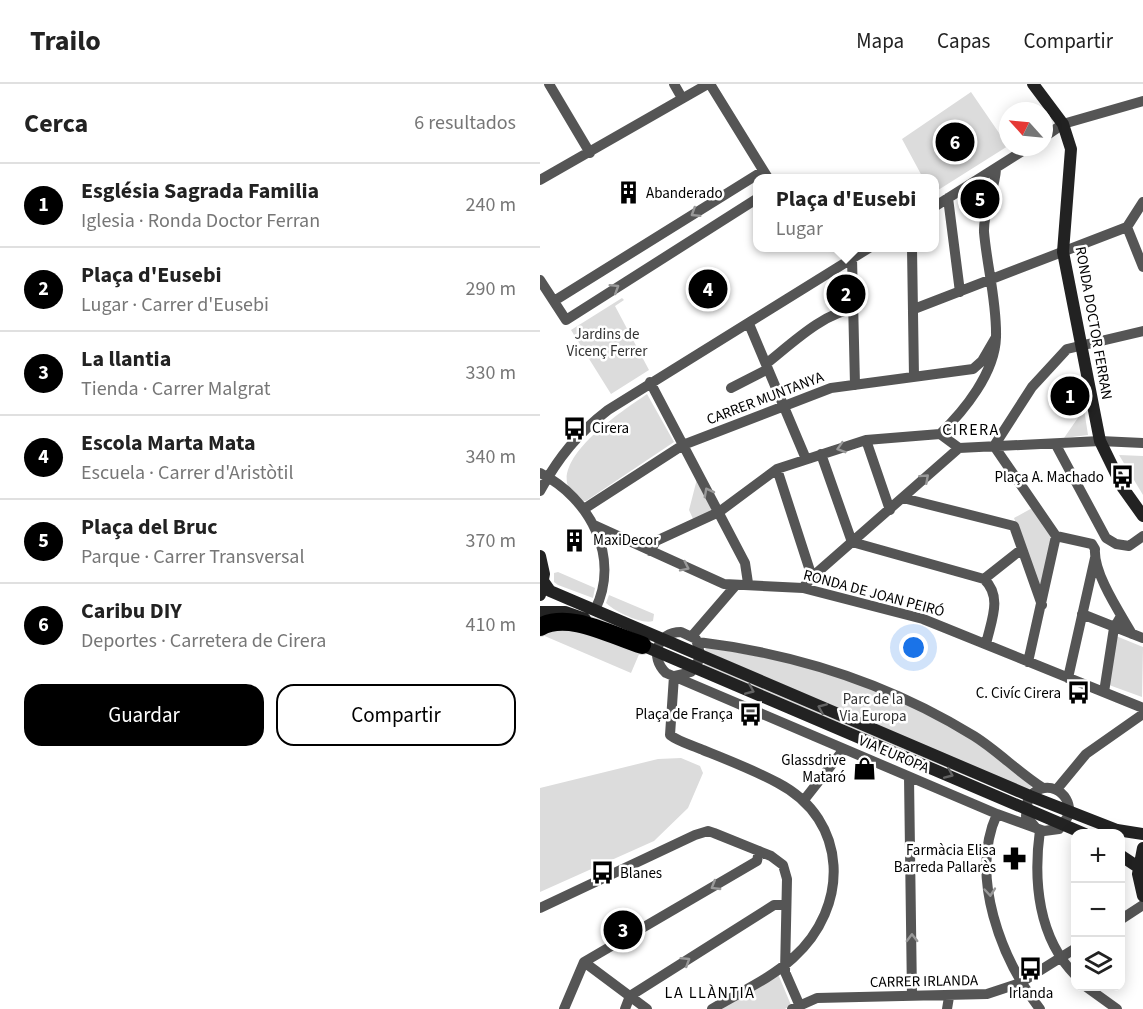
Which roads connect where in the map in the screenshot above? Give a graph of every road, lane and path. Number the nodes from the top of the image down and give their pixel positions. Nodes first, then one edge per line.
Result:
1 (549, 84) edge
2 (674, 84) edge
3 (709, 84) edge
4 (1034, 84) edge
5 (682, 98) junction
6 (1143, 101) edge
7 (1063, 124) junction
8 (1053, 131) edge
9 (590, 153) junction
10 (1016, 156) edge
11 (996, 169) junction
12 (764, 174) edge
13 (540, 180) edge
14 (753, 182) edge
15 (948, 198) junction
16 (753, 201) edge
17 (1143, 202) edge
18 (939, 204) edge
19 (1127, 228) junction
20 (654, 239) junction
21 (862, 252) edge
22 (912, 252) edge
23 (1063, 252) junction
24 (665, 257) junction
25 (852, 258) junction
26 (1143, 267) edge
27 (540, 280) edge
28 (990, 282) junction
29 (960, 292) junction
30 (554, 302) junction
31 (854, 309) junction
32 (914, 309) junction
33 (749, 324) junction
34 (1143, 331) edge
35 (996, 337) junction
36 (1082, 348) junction
37 (767, 366) junction
38 (914, 377) junction
39 (650, 382) junction
40 (855, 385) junction
41 (731, 388) dead end
42 (784, 405) junction
43 (940, 434) junction
44 (866, 440) junction
45 (1100, 441) junction
46 (1143, 444) edge
47 (683, 445) junction
48 (1056, 445) junction
49 (994, 446) junction
50 (959, 448) junction
51 (820, 454) junction
52 (806, 459) junction
53 (777, 469) junction
54 (544, 475) edge
55 (540, 491) edge
56 (903, 498) junction
57 (584, 509) junction
58 (890, 510) junction
59 (719, 512) junction
60 (1143, 516) edge
61 (594, 525) junction
62 (1056, 536) junction
63 (1143, 536) edge
64 (852, 542) junction
65 (1022, 549) junction
66 (650, 551) junction
67 (1095, 554) junction
68 (540, 556) edge
69 (812, 577) junction
70 (984, 579) junction
71 (543, 581) junction
72 (748, 583) junction
73 (736, 585) junction
74 (803, 588) junction
75 (540, 595) edge
76 (1042, 605) junction
77 (595, 610) junction
78 (540, 612) edge
79 (1082, 614) junction
80 (1121, 616) junction
81 (540, 627) edge
82 (1114, 628) junction
83 (1138, 636) edge
84 (695, 639) junction
85 (986, 644) junction
86 (653, 645) junction
87 (699, 662) junction
88 (1028, 662) junction
89 (674, 676) junction
90 (1068, 678) junction
91 (1104, 692) junction
92 (1143, 708) edge
93 (1143, 714) edge
94 (844, 749) junction
95 (909, 777) junction
96 (1043, 788) junction
97 (1057, 789) junction
98 (804, 800) junction
99 (1028, 801) junction
100 (997, 814) junction
101 (1067, 817) junction
102 (1038, 829) junction
103 (1080, 829) edge
104 (1143, 834) edge
105 (1143, 848) edge
106 (759, 851) junction
107 (1125, 858) edge
108 (1138, 867) junction
109 (1143, 897) edge
110 (786, 905) junction
111 (1143, 905) edge
112 (540, 908) edge
113 (1125, 917) edge
114 (1071, 951) edge
115 (1061, 957) junction
116 (584, 962) junction
117 (785, 965) junction
118 (1071, 970) edge
119 (1020, 983) junction
120 (1091, 991) edge
121 (630, 996) junction
122 (912, 996) junction
123 (872, 997) junction
124 (949, 997) junction
125 (796, 1007) edge
126 (564, 1009) edge
127 (625, 1009) edge
128 (647, 1009) edge
129 (712, 1009) edge
130 (868, 1009) edge
131 (947, 1009) edge
132 (1040, 1009) edge
133 (1117, 1009) edge

1 - 9 street
2 - 5 street
3 - 5 street
3 - 12 street
4 - 7 street
5 - 9 street
6 - 7 street
7 - 8 street
7 - 23 street, RONDA DOCTOR FERRAN
9 - 13 street
10 - 11 street
11 - 15 street
11 - 28 street
14 -> 20 street
15 - 18 street
15 - 29 street
16 - 24 street
17 - 19 street
19 - 23 street
19 - 26 street
20 - 24 street
20 - 30 street
21 - 25 street
22 - 32 street
23 - 28 street
23 - 36 street, RONDA DOCTOR FERRAN
30 -> 24 street
25 - 31 street
25 - 33 street
27 - 30 street
28 - 29 street
28 - 35 street
29 - 32 street
31 - 37 street
31 - 40 street
32 - 38 street
33 - 37 street
33 - 39 street
34 - 36 street
35 - 38 street, CARRER MUNTANYA
35 - 43 street
36 - 45 street, RONDA DOCTOR FERRAN
36 - 49 street
37 - 41 street
37 - 42 street
38 - 40 street, CARRER MUNTANYA
39 - 47 street
39 - 54 street
40 - 42 street, CARRER MUNTANYA
42 - 47 street, CARRER MUNTANYA
42 - 52 street
43 - 44 street
43 - 50 street
44 -> 51 street
44 - 58 street
45 - 46 street
45 - 48 street
45 - 60 street, RONDA DOCTOR FERRAN
47 - 57 street, CARRER MUNTANYA
59 -> 47 street
48 - 49 street
48 - 63 street
49 - 50 street
49 - 62 street
56 -> 50 street
51 - 52 street
51 - 64 street
52 - 53 street
53 - 59 street
53 - 69 street
54 - 55 street
54 - 57 street
56 - 58 street
56 - 65 street
57 - 61 street
58 - 64 street
59 - 66 street
59 - 72 street
61 - 66 street, RONDA DE JOAN PEIRÓ
61 - 77 street
62 - 67 street
62 - 76 street
64 - 69 street
64 - 70 street
65 - 70 street
65 - 76 street
66 -> 73 street, RONDA DE JOAN PEIRÓ
67 - 79 street
67 - 80 street
68 - 71 street
69 - 74 street
70 - 85 street
71 - 75 street
71 - 77 street, VIA EUROPA
72 - 73 street, RONDA DE JOAN PEIRÓ
72 - 74 street, RONDA DE JOAN PEIRÓ
73 - 84 street
74 - 85 street, RONDA DE JOAN PEIRÓ
76 - 88 street
77 - 86 street, VIA EUROPA
78 - 86 street, VIA EUROPA
79 - 82 street
79 - 90 street
80 - 82 street
80 - 83 street
81 - 86 highway
82 - 83 street
82 - 91 street
84 - 86 street
84 - 87 street
84 - 96 street
85 - 88 street, RONDA DE JOAN PEIRÓ
86 - 87 street, VIA EUROPA
86 - 89 street, VIA EUROPA
87 - 89 street
87 - 99 street, VIA EUROPA
88 - 90 street, RONDA DE JOAN PEIRÓ
89 - 94 street, VIA EUROPA
89 - 98 street
90 - 91 street, RONDA DE JOAN PEIRÓ
91 - 92 street, RONDA DE JOAN PEIRÓ
93 - 97 street
94 - 95 street, VIA EUROPA
94 - 98 street
95 - 100 street, VIA EUROPA
122 -> 95 street
96 - 97 street
96 - 99 street
97 - 101 street
98 - 117 street
99 - 101 street, VIA EUROPA
99 - 102 street
100 - 102 street, VIA EUROPA
100 -> 119 street
101 - 102 street
101 - 103 street, VIA EUROPA
101 - 104 street, VIA EUROPA
102 - 115 street
105 - 108 street
106 - 110 street
106 - 112 street
106 -> 116 street
107 - 108 street
108 - 109 street
110 - 117 street
121 -> 110 street
111 - 113 street
114 - 115 street, CARRER IRLANDA
115 - 118 street
115 - 119 street, CARRER IRLANDA
116 - 121 street
116 - 126 street
117 - 125 street
117 - 129 street
119 - 124 street, CARRER IRLANDA
119 - 132 street
120 - 133 street
121 - 127 street
121 - 128 street
122 - 123 street, CARRER IRLANDA
122 - 124 street, CARRER IRLANDA
123 - 125 street, CARRER IRLANDA
123 - 130 street
124 - 131 street

